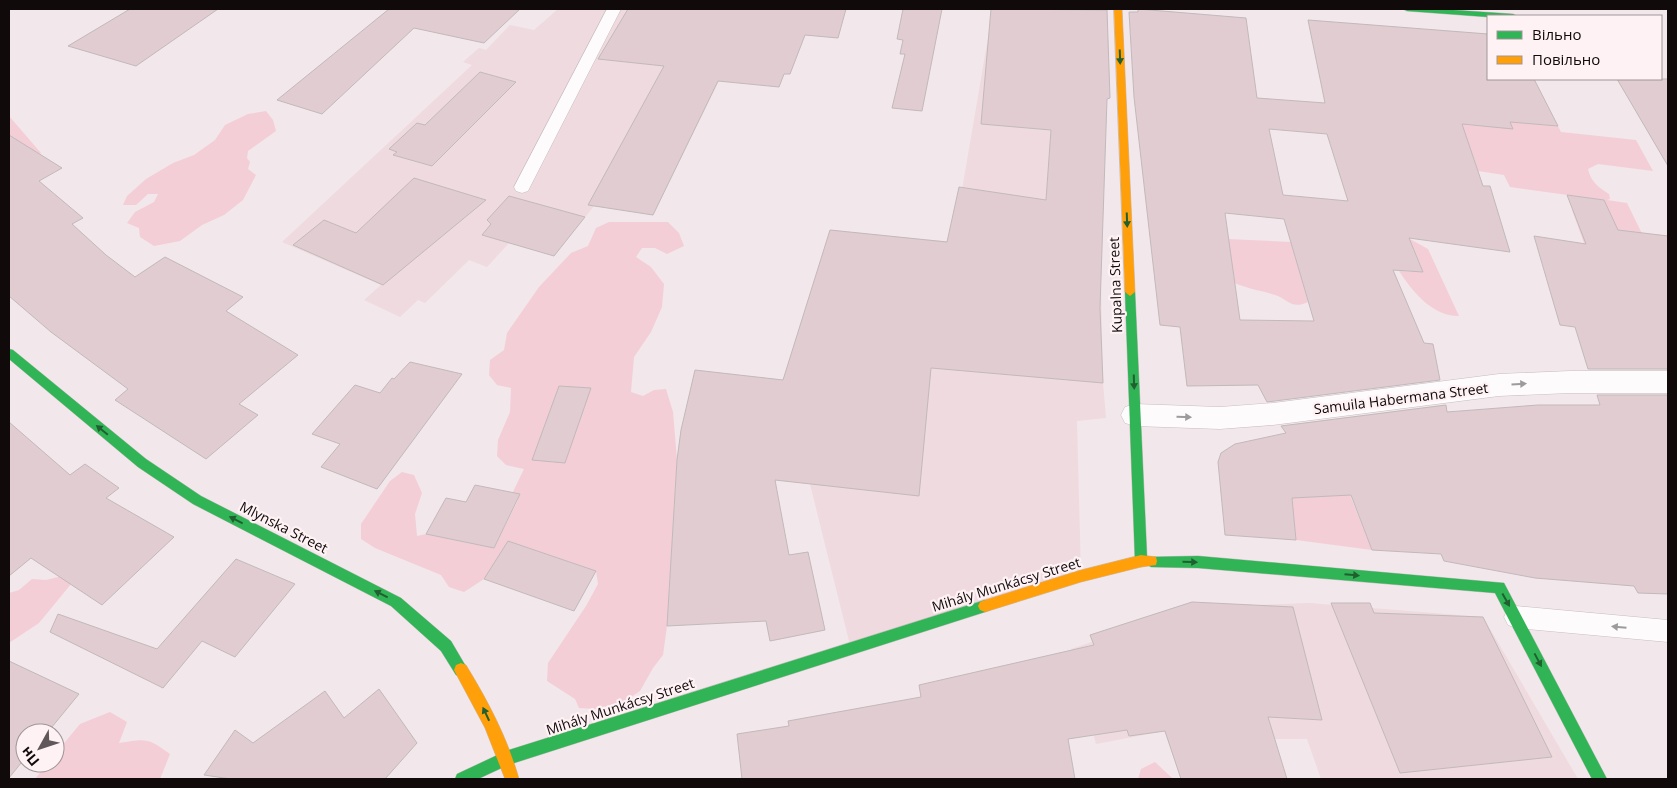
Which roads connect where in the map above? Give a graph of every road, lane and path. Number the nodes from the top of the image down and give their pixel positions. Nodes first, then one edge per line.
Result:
1 (614, 9) edge
2 (1118, 9) edge
3 (1407, 9) edge
4 (1498, 15) edge
5 (522, 187) dead end
6 (9, 353) edge
7 (1668, 382) edge
8 (1135, 415) junction
9 (1141, 561) junction
10 (1516, 617) junction
11 (1668, 631) edge
12 (506, 758) junction
13 (462, 779) edge
14 (512, 779) edge
15 (1600, 779) edge

1 - 5 lane
2 -> 8 street, Kupalna Street
3 - 4 street
12 -> 6 street, Mlynska Street
8 -> 7 street, Samuila Habermana Street
8 - 9 street, Kupalna Street
9 -> 10 street, Mihály Munkácsy Street
9 - 12 street, Mihály Munkácsy Street
11 -> 10 lane
10 -> 15 street
12 - 13 street, Mihály Munkácsy Street
12 - 14 street, Mlynska Street

